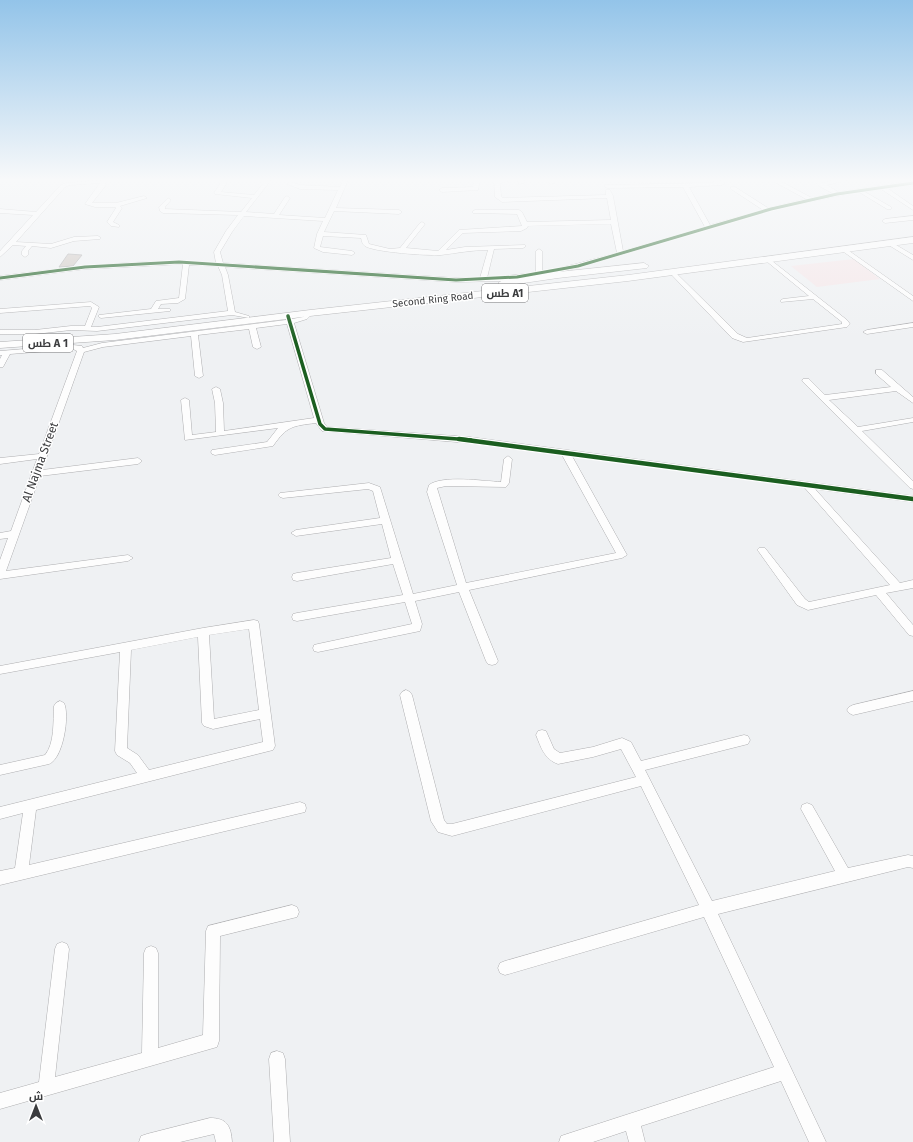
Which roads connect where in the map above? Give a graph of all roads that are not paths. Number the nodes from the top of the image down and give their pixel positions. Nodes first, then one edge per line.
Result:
1 (20, 233) edge
2 (229, 233) edge
3 (414, 233) edge
4 (459, 233) edge
5 (617, 233) edge
6 (687, 233) edge
7 (320, 234) joint
8 (913, 237) edge
9 (98, 238) dead end
10 (913, 240) edge
11 (11, 243) junction
12 (889, 243) junction
13 (30, 245) junction
14 (523, 246) dead end
15 (829, 246) junction
16 (490, 248) junction
17 (843, 249) junction
18 (403, 250) junction
19 (539, 251) dead end
20 (352, 253) dead end
21 (440, 253) junction
22 (620, 253) junction
23 (0, 255) edge
24 (25, 256) dead end
25 (913, 258) edge
26 (767, 259) junction
27 (186, 262) junction
28 (221, 264) junction
29 (667, 272) junction
30 (539, 275) junction
31 (0, 278) edge
32 (483, 280) junction
33 (454, 294) junction
34 (814, 296) junction
35 (913, 299) edge
36 (783, 301) dead end
37 (168, 310) dead end
38 (0, 311) edge
39 (154, 311) junction
40 (232, 313) junction
41 (116, 314) junction
42 (101, 316) dead end
43 (247, 317) junction
44 (289, 319) junction
45 (221, 320) junction
46 (165, 324) junction
47 (257, 324) junction
48 (913, 325) edge
49 (114, 327) junction
50 (88, 329) junction
51 (0, 332) edge
52 (867, 332) dead end
53 (194, 334) junction
54 (0, 340) edge
55 (257, 347) dead end
56 (2, 350) edge
57 (81, 351) junction
58 (0, 365) edge
59 (879, 372) dead end
60 (199, 376) dead end
61 (806, 381) dead end
62 (898, 388) junction
63 (216, 389) dead end
64 (823, 398) junction
65 (185, 400) dead end
66 (913, 401) edge
67 (319, 420) junction
68 (913, 420) edge
69 (291, 424) junction
70 (856, 430) junction
71 (220, 434) junction
72 (215, 452) dead end
73 (565, 452) junction
74 (42, 456) junction
75 (508, 459) dead end
76 (138, 460) dead end
77 (0, 461) edge
78 (36, 474) junction
79 (807, 485) junction
80 (913, 486) edge
81 (283, 496) dead end
82 (913, 499) edge
83 (385, 520) junction
84 (296, 533) dead end
85 (15, 534) junction
86 (0, 536) edge
87 (762, 550) dead end
88 (128, 558) dead end
89 (397, 560) junction
90 (0, 574) edge
91 (297, 577) dead end
92 (913, 584) edge
93 (462, 586) junction
94 (898, 588) junction
95 (879, 592) junction
96 (408, 598) junction
97 (297, 617) dead end
98 (203, 632) junction
99 (913, 632) edge
100 (126, 647) junction
101 (318, 648) dead end
102 (492, 661) dead end
103 (0, 670) edge
104 (406, 695) dead end
105 (913, 696) edge
106 (60, 706) dead end
107 (853, 710) dead end
108 (266, 713) junction
109 (542, 736) dead end
110 (744, 740) dead end
111 (637, 767) junction
112 (0, 770) edge
113 (147, 777) junction
114 (644, 780) junction
115 (30, 806) junction
116 (300, 808) dead end
117 (807, 809) dead end
118 (0, 813) edge
119 (913, 862) edge
120 (21, 873) junction
121 (845, 875) junction
122 (0, 878) edge
123 (708, 909) junction
124 (292, 912) dead end
125 (62, 949) dead end
126 (151, 953) dead end
127 (505, 968) dead end
128 (150, 1059) junction
129 (277, 1059) dead end
130 (784, 1072) junction
131 (46, 1087) junction
132 (0, 1101) edge
133 (631, 1121) junction
134 (147, 1142) edge
135 (224, 1142) edge
136 (282, 1142) edge
137 (567, 1142) edge
138 (637, 1142) edge
139 (818, 1142) edge

1 - 11 street
2 - 28 street
3 - 18 street
4 - 21 street
5 - 22 street
6 - 22 street
7 - 18 street
7 - 20 street
8 - 15 highway, Second Ring Road / طس A1
9 - 13 street
10 - 12 highway, Second Ring Road / طس A1
11 - 13 street
11 - 23 street
12 - 17 highway, Second Ring Road / طس A1
12 - 25 street
13 - 24 street
14 - 16 street
15 - 29 highway
15 - 33 highway, Second Ring Road / طس A1
16 - 21 street
16 - 32 street
17 - 26 highway, Second Ring Road / طس A1
17 - 35 street
18 - 21 street
19 - 30 street
22 - 30 street
26 - 29 highway, Second Ring Road / طس A1
26 - 34 street
27 - 28 street
27 - 31 street
27 - 39 street
28 - 32 street
28 - 40 street
29 - 33 highway, Second Ring Road / طس A1
29 - 34 street
30 - 32 street
33 - 33 highway
33 - 43 highway, Second Ring Road / طس A1
33 - 44 highway, Second Ring Road / طس A1
34 - 36 street
37 - 39 street
38 - 50 street
39 - 41 street
40 - 43 street
40 - 45 street
40 - 46 street
41 - 42 street
41 - 49 street
43 - 45 highway, Second Ring Road / طس A1
44 - 47 highway, Second Ring Road / طس A1
44 - 67 street
45 - 46 highway, Second Ring Road / طس A1
46 - 49 street
46 - 54 highway, Second Ring Road / طس A1
47 - 53 street
47 - 55 street
47 - 56 highway, Second Ring Road / طس A1
48 - 52 street
49 - 50 street
50 - 51 street
53 - 57 street
53 - 60 street
56 - 57 street
56 - 58 street
57 - 74 street, Al Najma Street
59 - 62 street
61 - 64 street
62 - 64 street
62 - 66 street
63 - 71 street
64 - 70 street
65 - 71 street
67 - 69 street
67 - 73 street
68 - 70 street
69 - 71 street
69 - 72 street
70 - 80 street
73 - 79 street
73 - 93 street
74 - 77 street
74 - 78 street, Al Najma Street
75 - 93 street
76 - 78 street
78 - 85 street, Al Najma Street
79 - 82 street
79 - 94 street
81 - 83 street
83 - 84 street
83 - 89 street
85 - 86 street
85 - 90 street, Al Najma Street
87 - 95 street
88 - 90 street
89 - 91 street
89 - 96 street
92 - 94 street
93 - 96 street
93 - 102 street
94 - 95 street
95 - 99 street
96 - 97 street
96 - 101 street
98 - 100 street
98 - 108 street
98 - 108 street
100 - 103 street
100 - 113 street
104 - 114 street
105 - 107 street
106 - 112 street
108 - 113 street
109 - 111 street
110 - 111 street
111 - 114 street
113 - 115 street
114 - 123 street
115 - 118 street
115 - 120 street
116 - 120 street
117 - 121 street
119 - 121 street
120 - 122 street
121 - 123 street
123 - 127 street
123 - 130 street
124 - 128 street
125 - 131 street
126 - 128 street
128 - 131 street
129 - 136 street
130 - 133 street
130 - 139 street
131 - 132 street
133 - 137 street
133 - 138 street
134 - 135 street

